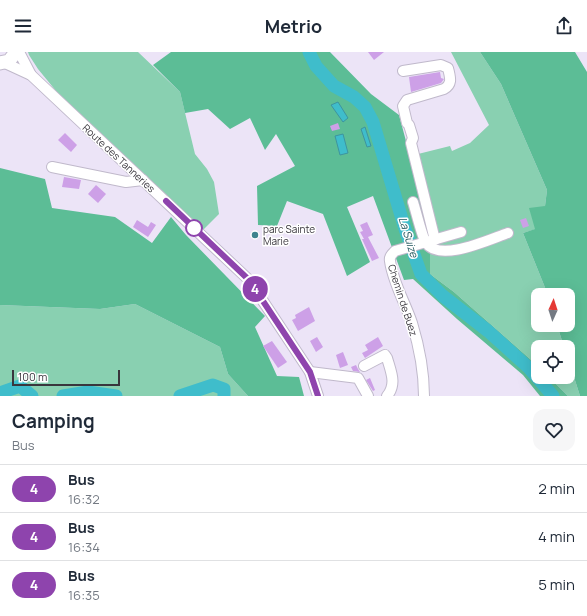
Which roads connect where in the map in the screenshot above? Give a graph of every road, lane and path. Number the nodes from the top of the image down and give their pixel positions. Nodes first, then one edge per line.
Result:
1 (18, 52) edge
2 (2, 63) edge
3 (403, 71) dead end
4 (31, 75) junction
5 (52, 167) dead end
6 (143, 180) junction
7 (413, 202) dead end
8 (461, 232) dead end
9 (508, 233) dead end
10 (425, 242) junction
11 (364, 366) dead end
12 (310, 372) junction
13 (318, 396) edge
14 (368, 396) edge
15 (387, 396) edge
16 (424, 396) edge

1 - 2 main road
1 - 4 street, Route des Tanneries
2 - 4 street, Route des Tanneries
3 - 10 street
4 - 6 street, Route des Tanneries
5 - 6 street
6 - 12 street, Route des Tanneries
7 - 10 street
8 - 10 street, Chemin de Buez
9 - 10 street
10 - 16 street, Chemin de Buez
11 - 15 street
12 - 13 street, Route des Tanneries
12 - 14 street

